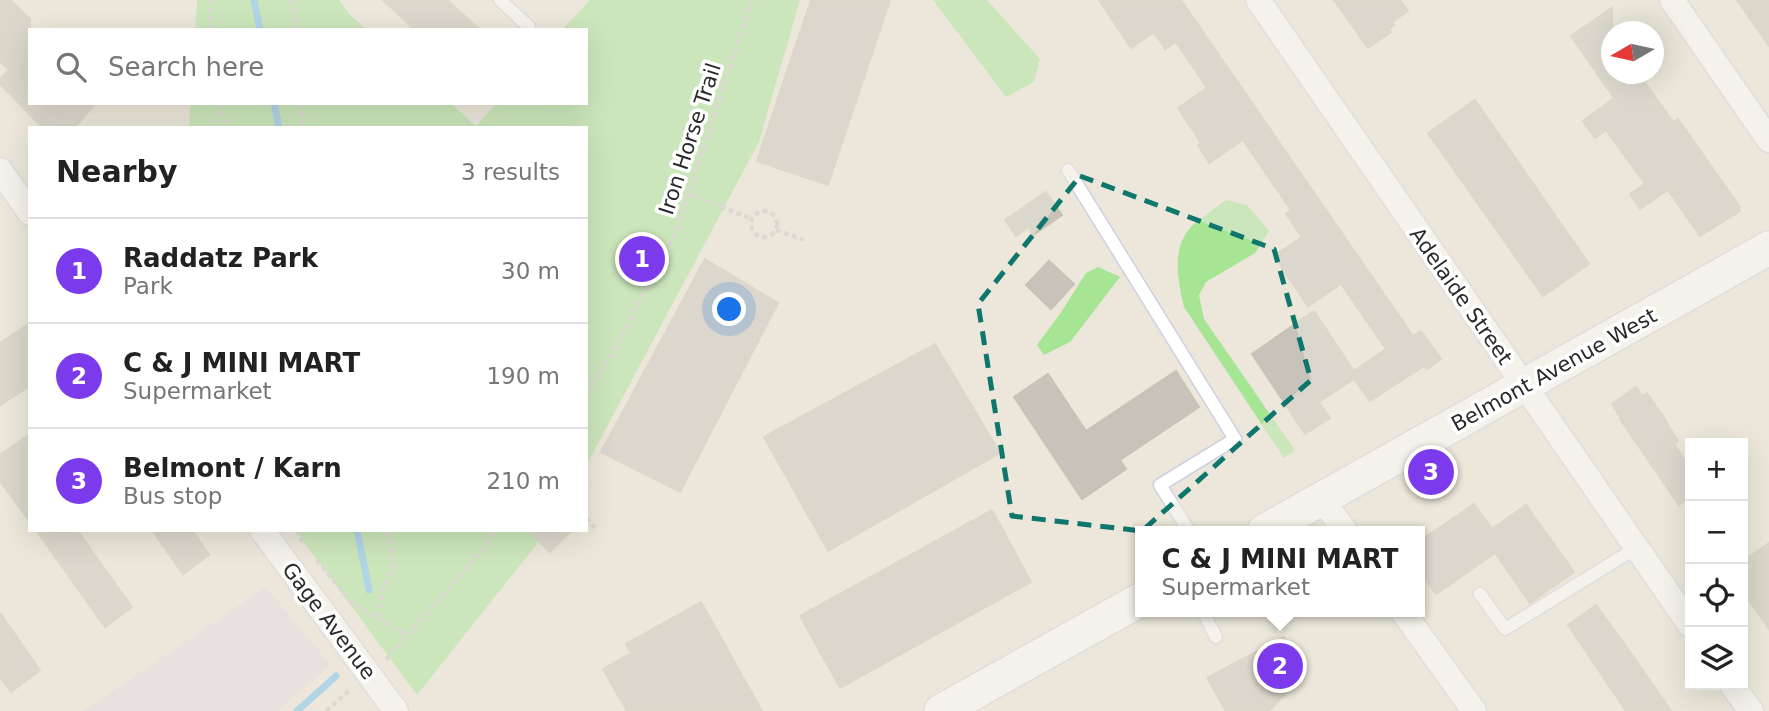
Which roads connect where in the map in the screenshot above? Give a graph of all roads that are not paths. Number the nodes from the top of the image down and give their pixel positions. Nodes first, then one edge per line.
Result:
1 (500, 0) edge
2 (1258, 0) edge
3 (1672, 0) edge
4 (529, 27) dead end
5 (1769, 140) edge
6 (0, 170) edge
7 (1068, 170) dead end
8 (28, 210) edge
9 (1769, 248) edge
10 (1524, 387) junction
11 (1322, 499) junction
12 (1186, 526) edge
13 (1273, 526) edge
14 (1341, 526) edge
15 (263, 532) edge
16 (1636, 548) junction
17 (1480, 594) dead end
18 (1135, 603) edge
19 (1206, 617) edge
20 (1407, 617) edge
21 (1685, 618) edge
22 (1216, 637) dead end
23 (1736, 690) edge
24 (396, 711) edge
25 (941, 711) edge
26 (1474, 711) edge
27 (1751, 711) edge

1 - 4 lane
2 - 10 street, Adelaide Street
3 - 5 street
6 - 8 street
7 - 12 lane
9 - 10 street, Belmont Avenue West
10 - 11 street, Belmont Avenue West
10 - 16 street, Adelaide Street
11 - 13 street, Belmont Avenue West
11 - 14 street
15 - 24 street, Gage Avenue
16 - 17 lane
16 - 21 street, Adelaide Street
18 - 25 street
19 - 22 lane
20 - 26 street
23 - 27 street

